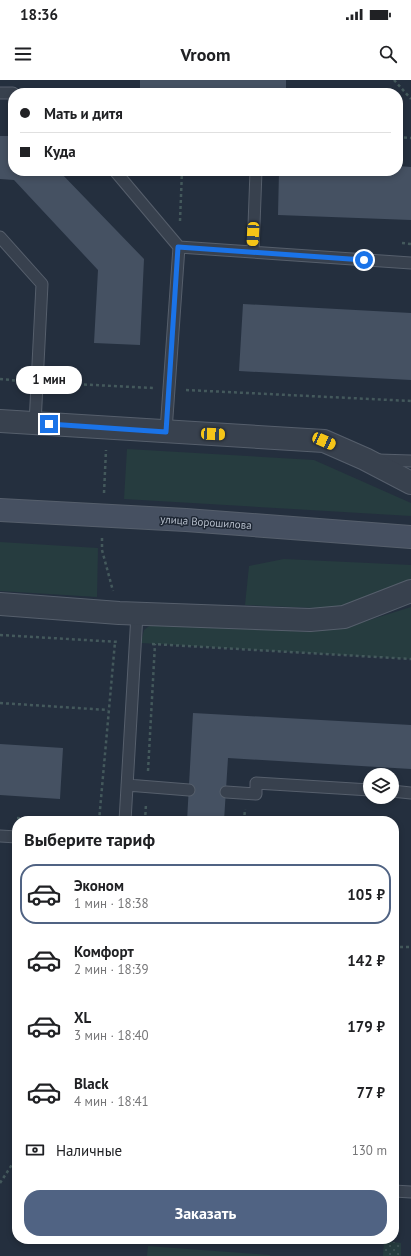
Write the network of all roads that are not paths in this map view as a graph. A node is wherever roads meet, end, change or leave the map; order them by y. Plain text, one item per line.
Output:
1 (119, 176) edge
2 (256, 176) edge
3 (0, 237) edge
4 (178, 247) junction
5 (252, 252) junction
6 (411, 263) edge
7 (0, 422) edge
8 (35, 424) junction
9 (166, 432) junction
10 (365, 460) junction
11 (411, 461) edge
12 (411, 483) edge
13 (0, 510) edge
14 (411, 537) edge
15 (411, 591) edge
16 (0, 604) edge
17 (137, 614) junction
18 (127, 785) junction
19 (189, 790) dead end
20 (363, 790) edge
21 (226, 792) dead end
22 (399, 792) edge
23 (411, 793) edge
24 (125, 816) edge
25 (0, 836) edge
26 (12, 837) edge
27 (399, 1191) edge
28 (411, 1192) edge

1 - 4 lane
2 - 5 lane
3 - 8 lane
4 - 5 lane
4 - 9 lane
5 - 6 lane
7 - 8 street
8 - 9 street
9 - 10 street
10 - 11 lane
10 - 12 street
13 - 14 main road, улица Ворошилова
15 - 17 street
16 - 17 street
17 - 18 lane
18 - 19 lane
18 - 24 lane
20 - 21 lane
22 - 23 lane
25 - 26 lane
27 - 28 lane

